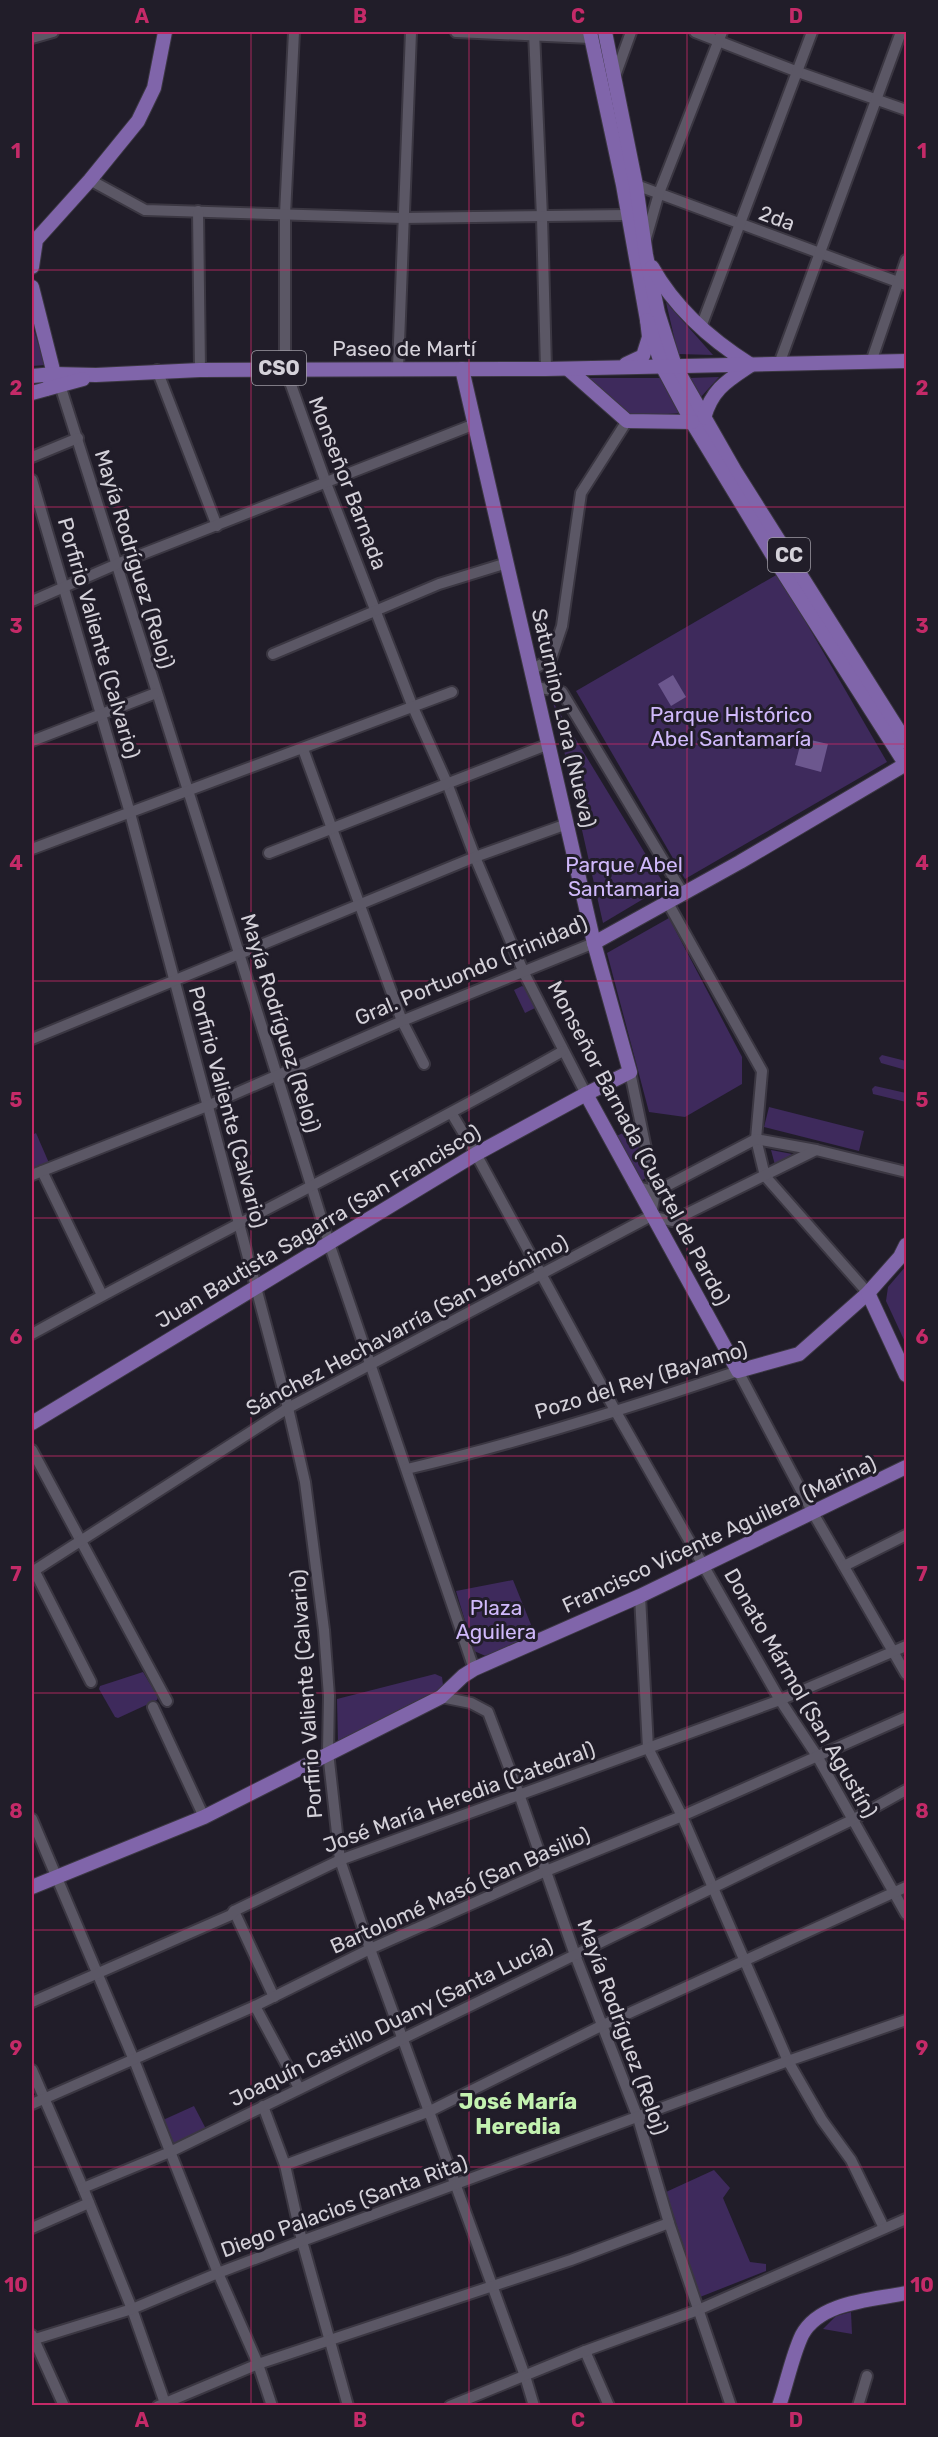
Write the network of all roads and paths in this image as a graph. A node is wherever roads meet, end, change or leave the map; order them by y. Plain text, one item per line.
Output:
1 (53, 32) edge
2 (165, 32) edge
3 (294, 32) edge
4 (411, 32) edge
5 (456, 32) edge
6 (604, 32) edge
7 (631, 32) edge
8 (695, 32) edge
9 (812, 32) edge
10 (901, 32) edge
11 (535, 34) edge
12 (591, 35) edge
13 (720, 36) edge
14 (32, 38) edge
15 (798, 72) junction
16 (614, 79) junction
17 (876, 99) junction
18 (906, 110) edge
19 (90, 180) junction
20 (636, 185) junction
21 (659, 193) junction
22 (198, 211) junction
23 (285, 214) junction
24 (627, 215) junction
25 (542, 217) junction
26 (403, 218) junction
27 (741, 225) junction
28 (645, 250) junction
29 (820, 254) junction
30 (906, 260) edge
31 (32, 267) edge
32 (902, 283) edge
33 (32, 287) edge
34 (647, 320) junction
35 (701, 327) junction
36 (906, 361) edge
37 (871, 362) junction
38 (779, 364) junction
39 (751, 365) junction
40 (668, 366) junction
41 (285, 368) junction
42 (398, 368) junction
43 (615, 368) junction
44 (200, 369) junction
45 (462, 369) junction
46 (546, 369) junction
47 (568, 369) junction
48 (157, 370) junction
49 (32, 376) edge
50 (53, 383) junction
51 (32, 393) edge
52 (698, 420) junction
53 (627, 421) junction
54 (475, 424) junction
55 (78, 438) junction
56 (32, 457) edge
57 (32, 480) edge
58 (326, 483) junction
59 (217, 526) junction
60 (507, 563) junction
61 (117, 564) junction
62 (64, 588) junction
63 (32, 601) edge
64 (376, 611) junction
65 (273, 654) dead end
66 (531, 670) junction
67 (536, 687) junction
68 (452, 692) dead end
69 (156, 693) junction
70 (412, 705) junction
71 (101, 713) junction
72 (32, 741) edge
73 (906, 742) edge
74 (549, 744) junction
75 (303, 748) junction
76 (906, 764) edge
77 (447, 783) junction
78 (188, 792) junction
79 (130, 813) junction
80 (567, 824) junction
81 (333, 828) junction
82 (32, 849) edge
83 (269, 853) dead end
84 (475, 857) junction
85 (684, 895) junction
86 (668, 903) junction
87 (360, 904) junction
88 (594, 943) junction
89 (239, 954) junction
90 (524, 973) junction
91 (174, 981) junction
92 (402, 1021) junction
93 (32, 1039) edge
94 (563, 1051) junction
95 (424, 1064) dead end
96 (630, 1072) junction
97 (277, 1076) junction
98 (586, 1094) junction
99 (207, 1106) junction
100 (452, 1114) junction
101 (756, 1139) junction
102 (816, 1150) junction
103 (476, 1154) junction
104 (906, 1172) edge
105 (37, 1173) edge
106 (765, 1176) junction
107 (310, 1186) junction
108 (635, 1186) junction
109 (655, 1192) junction
110 (651, 1216) junction
111 (238, 1223) junction
112 (329, 1243) junction
113 (904, 1252) edge
114 (543, 1275) junction
115 (256, 1286) junction
116 (868, 1293) junction
117 (102, 1295) junction
118 (32, 1334) edge
119 (371, 1363) junction
120 (738, 1371) junction
121 (906, 1374) edge
122 (288, 1408) junction
123 (616, 1412) junction
124 (32, 1423) edge
125 (32, 1450) edge
126 (906, 1467) edge
127 (407, 1469) junction
128 (813, 1514) junction
129 (906, 1535) edge
130 (80, 1541) junction
131 (704, 1565) junction
132 (844, 1566) junction
133 (33, 1571) edge
134 (640, 1596) junction
135 (906, 1646) edge
136 (894, 1651) junction
137 (474, 1669) junction
138 (906, 1674) edge
139 (91, 1682) dead end
140 (441, 1697) junction
141 (780, 1700) junction
142 (167, 1701) dead end
143 (153, 1707) dead end
144 (906, 1717) edge
145 (648, 1748) junction
146 (328, 1752) junction
147 (816, 1756) junction
148 (906, 1791) edge
149 (519, 1794) junction
150 (682, 1816) junction
151 (204, 1817) junction
152 (32, 1819) edge
153 (852, 1820) junction
154 (340, 1860) junction
155 (546, 1871) junction
156 (57, 1876) junction
157 (32, 1887) edge
158 (713, 1887) junction
159 (906, 1887) edge
160 (895, 1893) junction
161 (234, 1911) junction
162 (906, 1914) edge
163 (370, 1949) junction
164 (575, 1955) junction
165 (746, 1960) junction
166 (98, 1973) junction
167 (274, 1997) junction
168 (32, 2002) edge
169 (255, 2006) junction
170 (906, 2020) edge
171 (603, 2025) junction
172 (403, 2040) junction
173 (134, 2060) junction
174 (788, 2061) junction
175 (32, 2070) edge
176 (299, 2088) junction
177 (44, 2098) junction
178 (32, 2104) edge
179 (263, 2106) junction
180 (429, 2111) junction
181 (638, 2118) junction
182 (170, 2152) junction
183 (285, 2165) junction
184 (456, 2186) junction
185 (83, 2188) junction
186 (89, 2203) junction
187 (906, 2219) edge
188 (669, 2223) junction
189 (32, 2228) edge
190 (884, 2228) junction
191 (302, 2241) junction
192 (218, 2273) junction
193 (492, 2287) junction
194 (906, 2293) edge
195 (132, 2310) junction
196 (698, 2310) junction
197 (32, 2338) edge
198 (331, 2340) junction
199 (585, 2351) junction
200 (258, 2364) junction
201 (525, 2376) junction
202 (867, 2376) dead end
203 (163, 2404) edge
204 (64, 2406) edge
205 (272, 2406) edge
206 (348, 2406) edge
207 (450, 2406) edge
208 (534, 2406) edge
209 (609, 2406) edge
210 (731, 2406) edge
211 (779, 2406) edge
212 (858, 2406) edge

1 - 14 street
2 - 19 main road
3 - 23 street, Monseñor Barnada
4 - 26 street
5 - 11 street
6 - 16 main road, CC
7 - 16 street
8 - 13 street
9 - 15 street
10 - 17 street
11 - 12 street
11 - 25 street
12 - 24 main road, CC
13 - 15 street
13 - 21 street
15 - 17 street
15 - 27 street
16 - 20 main road, CC
17 - 18 street
17 - 29 street
19 - 22 street
19 - 31 main road
20 - 21 street, 2da
20 - 28 main road, CC
21 - 27 street, 2da
21 - 28 street
22 - 23 street
22 - 44 street
23 - 26 street
23 - 41 street, Monseñor Barnada
24 - 25 street
24 - 34 main road, CC
25 - 26 street
25 - 46 street
26 - 42 street
27 - 29 street, 2da
27 - 35 street
28 - 35 main road
28 - 40 main road, CC
29 - 32 street, 2da
29 - 38 street
30 - 32 street
32 - 37 street
33 - 50 main road
34 - 40 main road, CC
34 - 43 main road
35 - 39 main road
36 - 37 main road, Paseo de Martí
37 - 38 main road, Paseo de Martí
38 - 39 main road, Paseo de Martí
39 - 40 main road, Paseo de Martí
39 - 52 main road
40 - 43 main road, Paseo de Martí / CSO
40 - 52 main road, CC
41 - 42 main road, Paseo de Martí / CSO
41 - 44 main road, Paseo de Martí / CSO
41 - 58 street, Monseñor Barnada
42 - 45 main road, Paseo de Martí / CSO
43 - 47 main road, Paseo de Martí / CSO
44 - 48 main road, Paseo de Martí / CSO
45 - 46 main road, Paseo de Martí / CSO
45 - 54 main road, Saturnino Lora (Nueva)
46 - 47 main road, Paseo de Martí / CSO
47 - 53 main road
48 - 50 main road, Paseo de Martí / CSO
48 - 59 street
49 - 50 main road, Paseo de Martí / CSO
50 - 51 main road, Paseo de Martí / CSO
50 - 55 street, Mayía Rodríguez (Reloj)
52 - 53 main road
52 - 73 main road, CC
52 - 76 main road, CC
53 - 66 street
54 - 58 street
54 - 60 main road, Saturnino Lora (Nueva)
55 - 56 street
55 - 61 street, Mayía Rodríguez (Reloj)
57 - 62 street, Porfirio Valiente (Calvario)
58 - 59 street
58 - 64 street, Monseñor Barnada
59 - 61 street
60 - 64 street
60 - 66 main road, Saturnino Lora (Nueva)
61 - 62 street
61 - 69 street, Mayía Rodríguez (Reloj)
62 - 63 street
62 - 71 street, Porfirio Valiente (Calvario)
64 - 65 street
64 - 70 street, Monseñor Barnada (Cuartel de Pardo)
66 - 67 main road, Saturnino Lora (Nueva)
67 - 74 main road, Saturnino Lora (Nueva)
67 - 85 street
68 - 70 street
69 - 71 street
69 - 78 street, Mayía Rodríguez (Reloj)
70 - 75 street
70 - 77 street, Monseñor Barnada (Cuartel de Pardo)
71 - 72 street
71 - 79 street, Porfirio Valiente (Calvario)
74 - 77 street
74 - 80 main road, Saturnino Lora (Nueva)
75 - 78 street
75 - 81 street
76 - 85 main road, Gral. Portuondo (Trinidad)
77 - 81 street
77 - 84 street, Monseñor Barnada (Cuartel de Pardo)
78 - 79 street
78 - 89 street, Mayía Rodríguez (Reloj)
79 - 82 street
79 - 91 street, Porfirio Valiente (Calvario)
80 - 84 street
80 - 88 main road, Saturnino Lora (Nueva)
81 - 83 street
81 - 87 street
84 - 87 street
84 - 90 street, Monseñor Barnada (Cuartel de Pardo)
85 - 86 main road, Gral. Portuondo (Trinidad)
86 - 88 main road, Gral. Portuondo (Trinidad)
86 - 101 street
87 - 89 street
87 - 92 street
88 - 90 street, Gral. Portuondo (Trinidad)
88 - 96 main road, Saturnino Lora (Nueva)
89 - 91 street
89 - 97 street, Mayía Rodríguez (Reloj)
90 - 92 street, Gral. Portuondo (Trinidad)
90 - 94 street, Monseñor Barnada (Cuartel de Pardo)
91 - 93 street
91 - 99 street, Porfirio Valiente (Calvario)
92 - 95 street
92 - 97 street, Gral. Portuondo (Trinidad)
94 - 98 street, Monseñor Barnada (Cuartel de Pardo)
94 - 100 street
96 - 98 main road, Juan Bautista Sagarra (San Francisco)
96 - 109 street, Saturnino Lora (Nueva)
97 - 99 street, Gral. Portuondo (Trinidad)
97 - 107 street, Mayía Rodríguez (Reloj)
98 - 103 main road, Juan Bautista Sagarra (San Francisco)
98 - 108 main road, Monseñor Barnada (Cuartel de Pardo)
99 - 105 street, Gral. Portuondo (Trinidad)
99 - 111 street, Porfirio Valiente (Calvario)
100 - 103 street, Donato Mármol (San Agustín)
100 - 107 street
101 - 102 street
101 - 106 street
101 - 109 street
102 - 104 street
102 - 106 street
103 - 112 main road, Juan Bautista Sagarra (San Francisco)
103 - 114 street, Donato Mármol (San Agustín)
105 - 117 street
106 - 110 street
106 - 116 street
107 - 111 street
107 - 112 street, Mayía Rodríguez (Reloj)
108 - 109 street
108 - 110 main road, Monseñor Barnada (Cuartel de Pardo)
109 - 110 street, Saturnino Lora (Nueva)
110 - 114 street, Sánchez Hechavarría (San Jerónimo)
110 - 120 main road, Monseñor Barnada (Cuartel de Pardo)
111 - 115 street, Porfirio Valiente (Calvario)
111 - 117 street
112 - 115 main road, Juan Bautista Sagarra (San Francisco)
112 - 119 street, Mayía Rodríguez (Reloj)
113 - 116 main road, Pozo del Rey (Bayamo)
114 - 119 street, Sánchez Hechavarría (San Jerónimo)
114 - 123 street, Donato Mármol (San Agustín)
115 - 122 street, Porfirio Valiente (Calvario)
115 - 124 main road, Juan Bautista Sagarra (San Francisco)
116 - 120 main road, Pozo del Rey (Bayamo)
116 - 121 main road
117 - 118 street
119 - 122 street, Sánchez Hechavarría (San Jerónimo)
119 - 127 street, Mayía Rodríguez (Reloj)
120 - 123 street, Pozo del Rey (Bayamo)
120 - 128 street, Monseñor Barnada (Cuartel de Pardo)
122 - 130 street, Sánchez Hechavarría (San Jerónimo)
122 - 146 street, Porfirio Valiente (Calvario)
123 - 127 street, Pozo del Rey (Bayamo)
123 - 131 street, Donato Mármol (San Agustín)
125 - 130 street
126 - 128 main road, Francisco Vicente Aguilera (Marina)
127 - 137 street, Mayía Rodríguez (Reloj)
128 - 131 main road, Francisco Vicente Aguilera (Marina)
128 - 132 street, Monseñor Barnada (Cuartel de Pardo)
129 - 132 street
130 - 133 street, Sánchez Hechavarría (San Jerónimo)
130 - 142 street
131 - 134 main road, Francisco Vicente Aguilera (Marina)
131 - 141 street, Donato Mármol (San Agustín)
132 - 136 street, Monseñor Barnada (Cuartel de Pardo)
133 - 139 street
134 - 137 main road, Francisco Vicente Aguilera (Marina)
134 - 145 street
135 - 136 street, José María Heredia (Catedral)
136 - 138 street, Monseñor Barnada (Cuartel de Pardo)
136 - 141 street, José María Heredia (Catedral)
137 - 140 main road, Francisco Vicente Aguilera (Marina)
140 - 146 main road, Francisco Vicente Aguilera (Marina)
140 - 149 street, Mayía Rodríguez (Reloj)
141 - 145 street, José María Heredia (Catedral)
141 - 147 street, Donato Mármol (San Agustín)
143 - 151 street
144 - 147 street, Bartolomé Masó (San Basilio)
145 - 149 street, José María Heredia (Catedral)
145 - 150 street
146 - 151 main road, Francisco Vicente Aguilera (Marina)
146 - 154 street, Porfirio Valiente (Calvario)
147 - 150 street, Bartolomé Masó (San Basilio)
147 - 153 street, Donato Mármol (San Agustín)
148 - 153 street, Joaquín Castillo Duany (Santa Lucía)
149 - 154 street, José María Heredia (Catedral)
149 - 155 street, Mayía Rodríguez (Reloj)
150 - 155 street, Bartolomé Masó (San Basilio)
150 - 158 street
151 - 156 main road, Francisco Vicente Aguilera (Marina)
152 - 156 street
153 - 158 street, Joaquín Castillo Duany (Santa Lucía)
153 - 160 street, Donato Mármol (San Agustín)
154 - 161 street, José María Heredia (Catedral)
154 - 163 street, Porfirio Valiente (Calvario)
155 - 163 street, Bartolomé Masó (San Basilio)
155 - 164 street, Mayía Rodríguez (Reloj)
156 - 157 main road, Francisco Vicente Aguilera (Marina)
156 - 166 street
158 - 164 street, Joaquín Castillo Duany (Santa Lucía)
158 - 165 street
159 - 160 street
160 - 162 street, Donato Mármol (San Agustín)
160 - 165 street
161 - 166 street, José María Heredia (Catedral)
161 - 167 street
163 - 167 street, Bartolomé Masó (San Basilio)
163 - 172 street, Porfirio Valiente (Calvario)
164 - 171 street, Mayía Rodríguez (Reloj)
164 - 172 street, Joaquín Castillo Duany (Santa Lucía)
165 - 171 street
165 - 174 street
166 - 168 street, José María Heredia (Catedral)
166 - 173 street
167 - 169 street, Bartolomé Masó (San Basilio)
169 - 173 street, Bartolomé Masó (San Basilio)
169 - 176 street
170 - 174 street, Diego Palacios (Santa Rita)
171 - 180 street
171 - 181 street, Mayía Rodríguez (Reloj)
172 - 176 street, Joaquín Castillo Duany (Santa Lucía)
172 - 180 street, Porfirio Valiente (Calvario)
173 - 177 street, Bartolomé Masó (San Basilio)
173 - 182 street
174 - 181 street, Diego Palacios (Santa Rita)
174 - 190 street
175 - 177 street
176 - 179 street, Joaquín Castillo Duany (Santa Lucía)
177 - 178 street, Bartolomé Masó (San Basilio)
177 - 185 street
179 - 182 street, Joaquín Castillo Duany (Santa Lucía)
179 - 183 street
180 - 183 street
180 - 184 street, Porfirio Valiente (Calvario)
181 - 184 street, Diego Palacios (Santa Rita)
181 - 188 street, Mayía Rodríguez (Reloj)
182 - 185 street, Joaquín Castillo Duany (Santa Lucía)
182 - 192 street
183 - 191 street
184 - 191 street, Diego Palacios (Santa Rita)
184 - 193 street, Porfirio Valiente (Calvario)
185 - 186 street
186 - 189 street
186 - 195 street
187 - 190 street
188 - 193 street
188 - 196 street, Mayía Rodríguez (Reloj)
190 - 196 street
191 - 192 street, Diego Palacios (Santa Rita)
191 - 198 street
192 - 195 street, Diego Palacios (Santa Rita)
192 - 200 street
193 - 198 street
193 - 201 street, Porfirio Valiente (Calvario)
194 - 211 main road
195 - 197 street, Diego Palacios (Santa Rita)
195 - 203 street
196 - 199 street
196 - 210 street, Mayía Rodríguez (Reloj)
197 - 204 street
198 - 200 street
198 - 206 street
199 - 201 street
199 - 209 street
200 - 203 street
200 - 205 street
201 - 207 street
201 - 208 street, Porfirio Valiente (Calvario)
202 - 212 street

